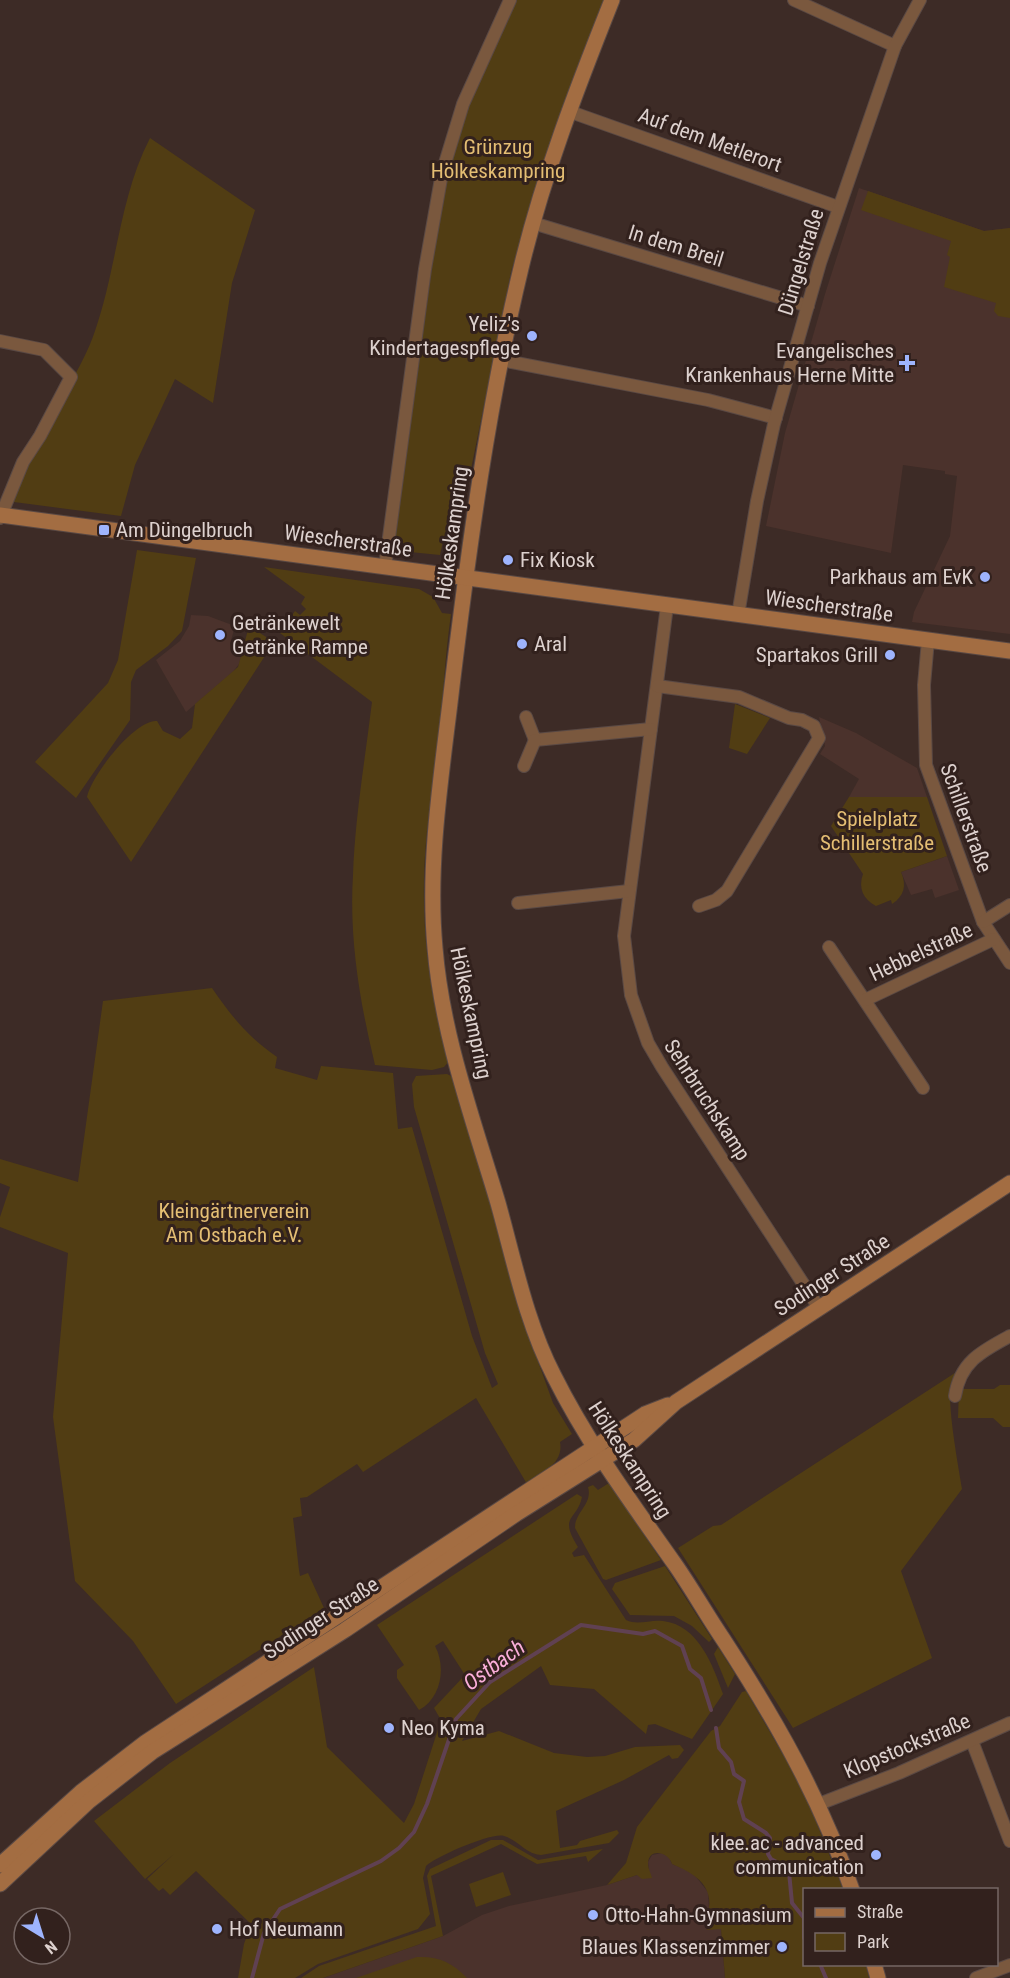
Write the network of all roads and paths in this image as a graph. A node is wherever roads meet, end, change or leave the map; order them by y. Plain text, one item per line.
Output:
1 (510, 0) edge
2 (612, 0) edge
3 (794, 0) edge
4 (920, 0) edge
5 (895, 46) junction
6 (568, 111) junction
7 (838, 207) junction
8 (533, 223) junction
9 (808, 306) junction
10 (0, 341) edge
11 (501, 360) junction
12 (776, 418) junction
13 (0, 516) edge
14 (385, 567) junction
15 (466, 578) junction
16 (668, 606) junction
17 (738, 615) junction
18 (928, 640) junction
19 (1010, 651) edge
20 (657, 686) junction
21 (526, 717) dead end
22 (651, 729) junction
23 (535, 740) junction
24 (524, 766) dead end
25 (629, 891) junction
26 (518, 903) dead end
27 (1010, 905) edge
28 (699, 906) dead end
29 (983, 922) junction
30 (994, 939) junction
31 (829, 947) dead end
32 (1010, 963) edge
33 (865, 1000) junction
34 (923, 1088) dead end
35 (1010, 1183) edge
36 (819, 1308) junction
37 (1010, 1336) edge
38 (955, 1396) dead end
39 (599, 1454) junction
40 (1010, 1723) edge
41 (972, 1741) junction
42 (819, 1804) junction
43 (1010, 1841) edge
44 (0, 1865) edge
45 (0, 1884) edge
46 (851, 1888) edge
47 (1010, 1965) edge
48 (976, 1978) edge

1 - 14 street
2 - 6 main road, Hölkeskampring
3 - 5 street
4 - 5 street, Düngelstraße
5 - 7 street, Düngelstraße
6 - 7 street, Auf dem Metlerort
6 - 8 main road, Hölkeskampring
7 - 9 street, Düngelstraße
8 - 9 street, In dem Breil
8 - 11 main road, Hölkeskampring
9 - 12 street, Düngelstraße
10 - 13 street, Wiescherstraße
11 - 12 street
11 - 15 main road, Hölkeskampring
12 - 17 street, Düngelstraße
13 - 14 main road, Wiescherstraße
14 - 15 main road, Wiescherstraße
15 - 16 main road, Wiescherstraße
15 - 39 main road, Hölkeskampring
16 - 17 main road, Wiescherstraße
16 - 20 street, Sehrbruchskamp
17 - 18 main road, Wiescherstraße
18 - 19 main road, Wiescherstraße
18 - 29 street, Schillerstraße
20 - 22 street, Sehrbruchskamp
20 - 28 street
21 - 23 street
22 - 23 street
22 - 25 street, Sehrbruchskamp
23 - 24 street
25 - 26 street
25 - 36 street, Sehrbruchskamp
27 - 29 street
29 - 30 street, Schillerstraße
30 - 32 street, Schillerstraße
30 - 33 street, Hebbelstraße
31 - 33 street, Hebbelstraße
33 - 34 street, Hebbelstraße
35 - 36 main road, Sodinger Straße
36 - 39 main road, Sodinger Straße
37 - 38 street
39 - 42 main road, Hölkeskampring
39 - 44 main road, Sodinger Straße
39 - 45 main road, Sodinger Straße
40 - 41 street, Klopstockstraße
41 - 42 street, Klopstockstraße
41 - 43 street
42 - 46 main road, Hölkeskampring
47 - 48 street

